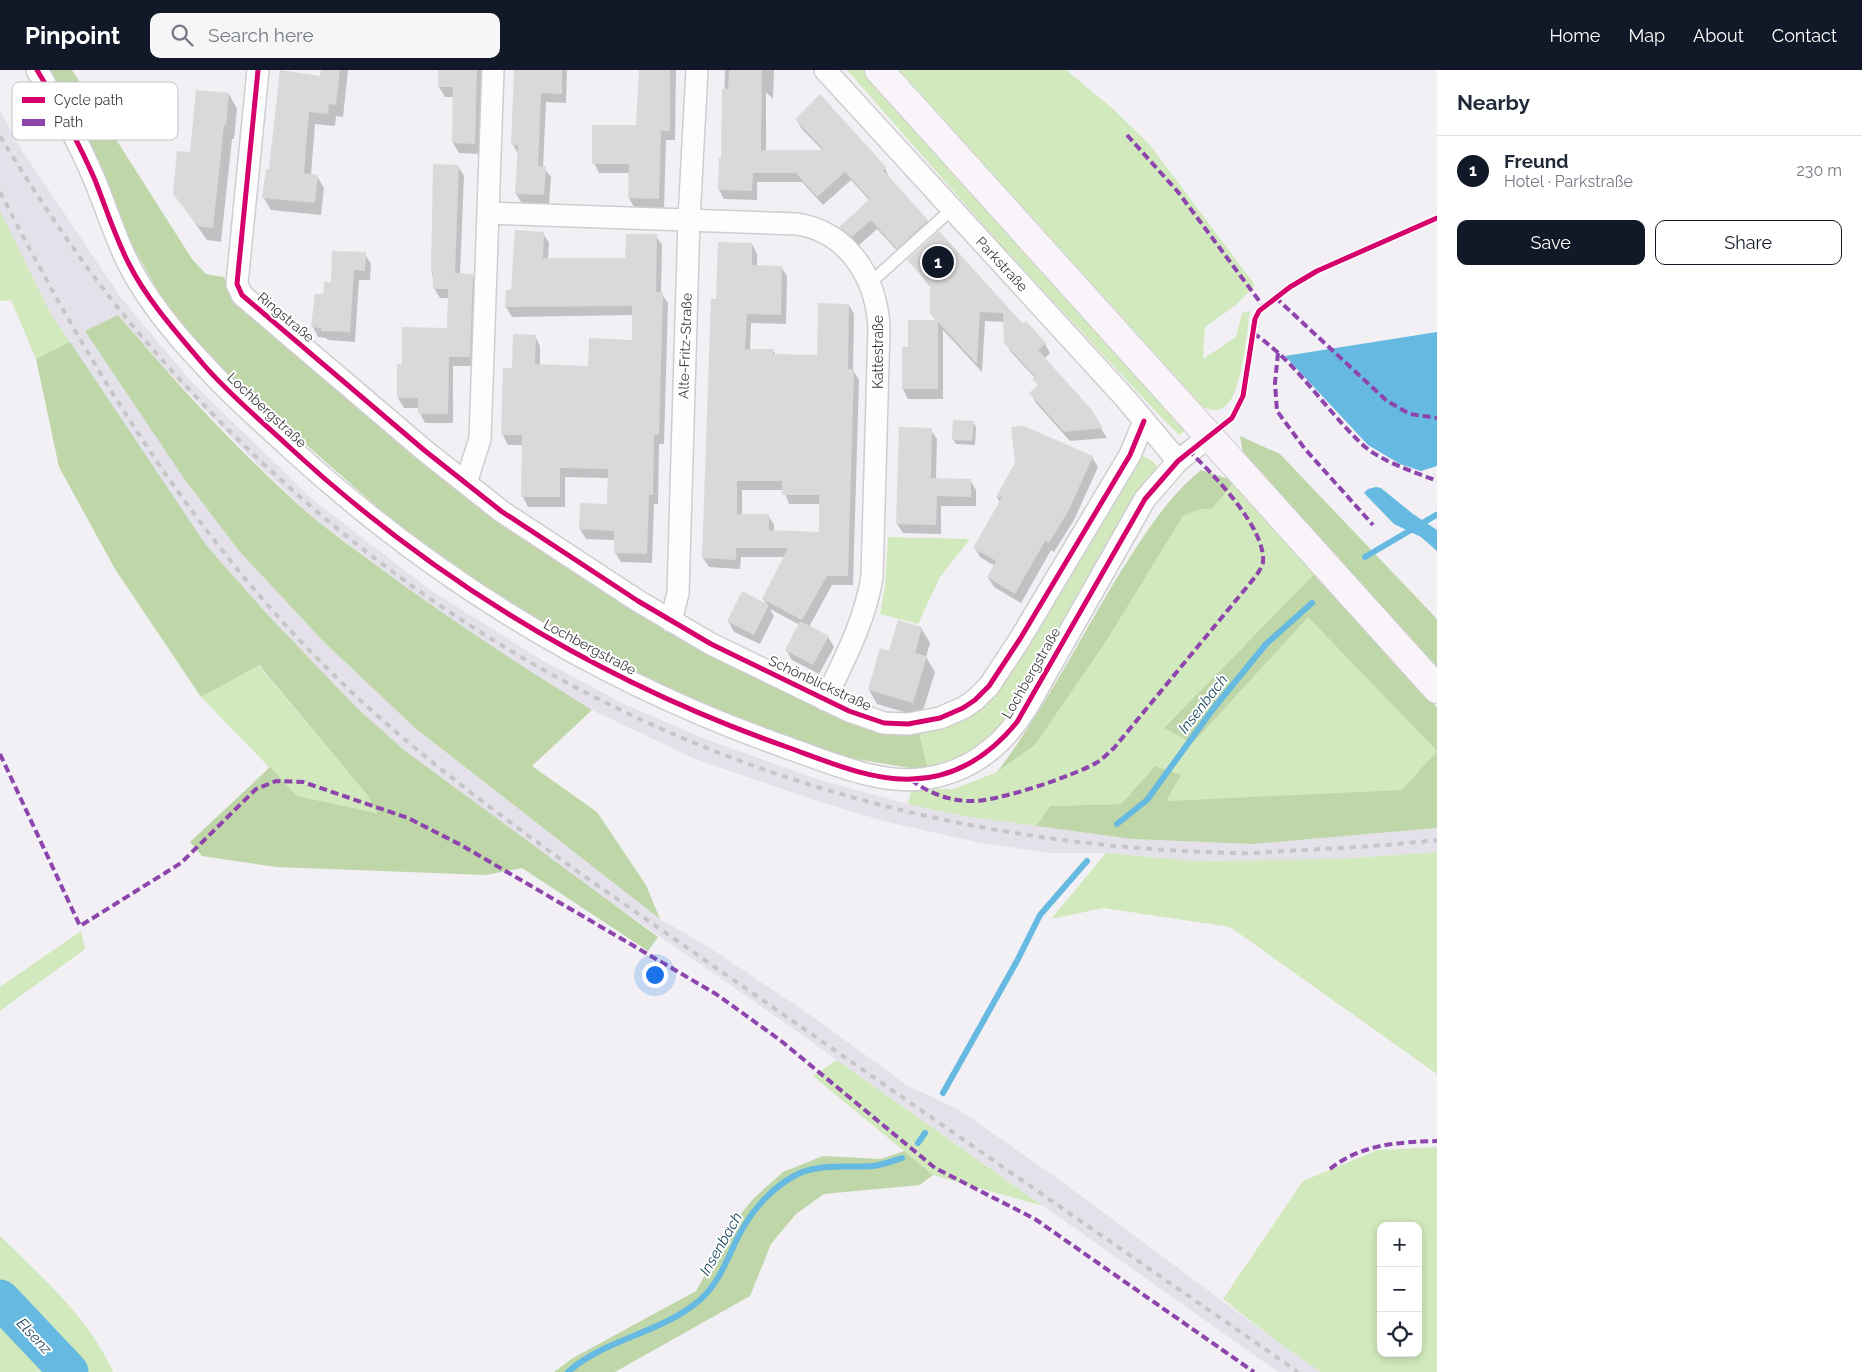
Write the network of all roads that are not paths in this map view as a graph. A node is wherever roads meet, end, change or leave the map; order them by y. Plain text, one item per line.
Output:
1 (37, 70) edge
2 (258, 70) edge
3 (493, 70) edge
4 (697, 70) edge
5 (824, 70) edge
6 (879, 70) edge
7 (44, 82) edge
8 (76, 140) edge
9 (952, 209) junction
10 (488, 213) junction
11 (689, 219) junction
12 (870, 283) junction
13 (1144, 421) junction
14 (1210, 436) junction
15 (1178, 461) junction
16 (466, 483) junction
17 (672, 621) junction
18 (1437, 689) edge
19 (825, 700) junction

1 - 7 street, Lochbergstraße
2 - 16 street, Ringstraße
3 - 10 street
4 - 11 street, Alte-Fritz-Straße
5 - 9 street, Parkstraße
6 - 14 main road
8 - 15 street, Lochbergstraße
9 - 12 lane
9 - 13 street, Parkstraße
10 - 11 street, Kattestraße
10 - 16 street
11 - 12 street, Kattestraße
11 - 17 street, Alte-Fritz-Straße
12 - 19 street, Kattestraße
13 - 15 street, Parkstraße
13 - 19 street, Schönblickstraße
14 - 15 street, Lochbergstraße
14 - 18 main road
16 - 17 street, Schönblickstraße
17 - 19 street, Schönblickstraße

